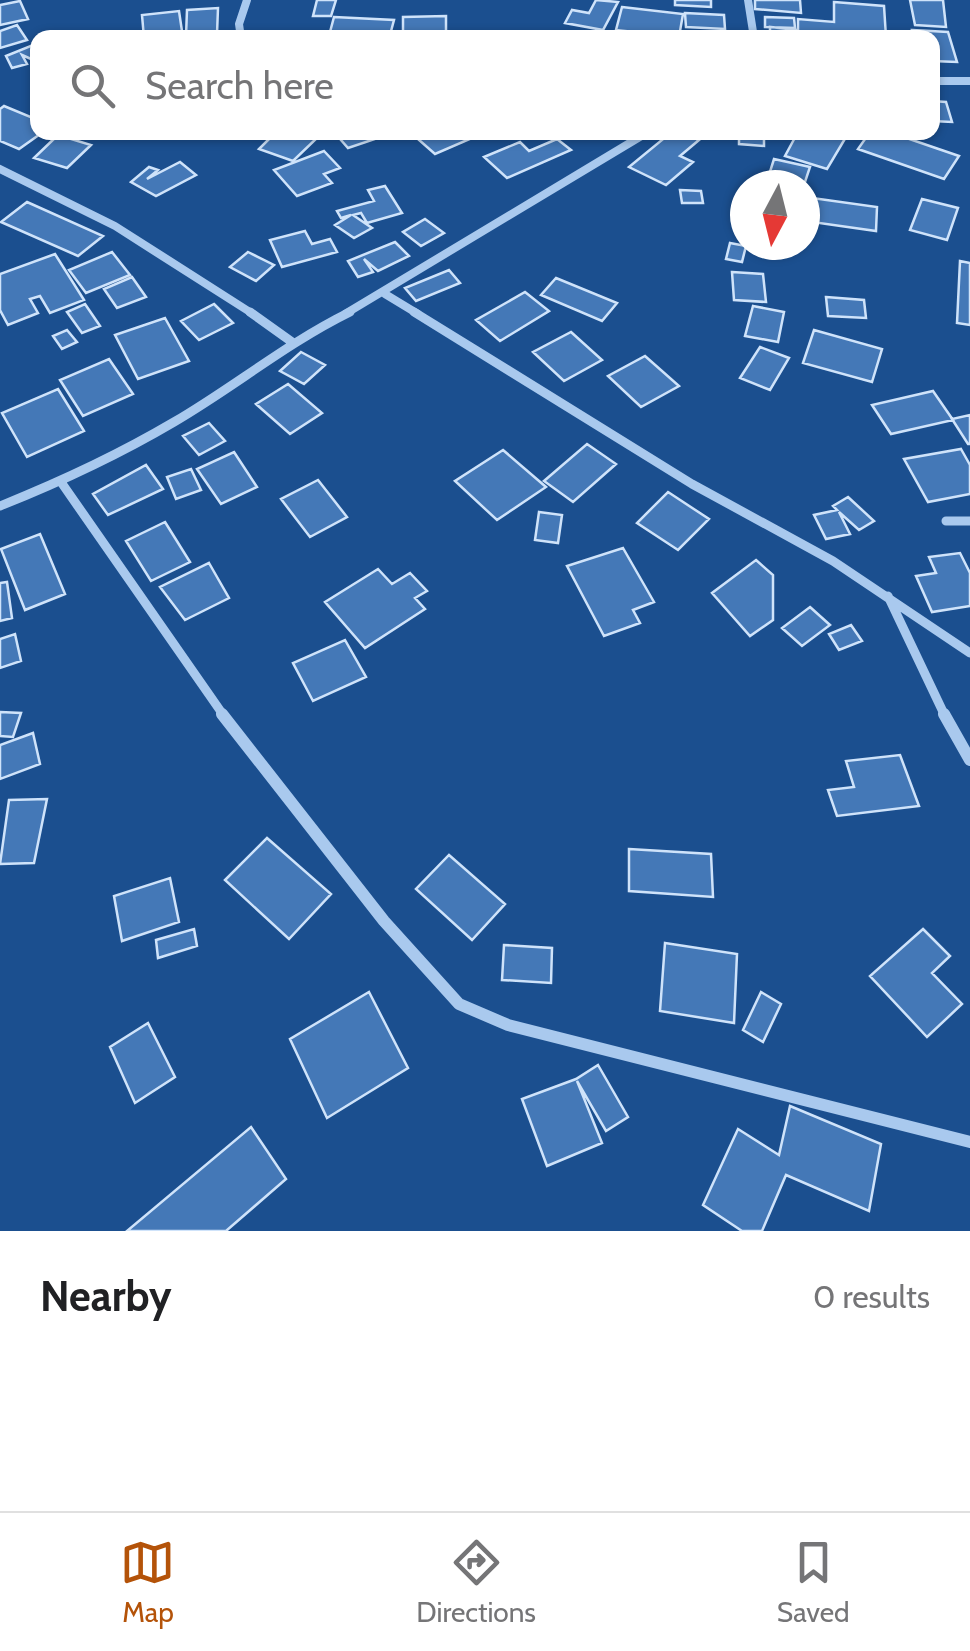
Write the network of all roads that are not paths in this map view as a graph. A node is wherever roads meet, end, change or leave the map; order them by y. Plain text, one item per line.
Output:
1 (247, 0) edge
2 (748, 0) edge
3 (239, 30) edge
4 (753, 30) edge
5 (940, 81) edge
6 (970, 81) edge
7 (635, 140) edge
8 (0, 168) edge
9 (384, 294) junction
10 (292, 342) junction
11 (61, 482) junction
12 (0, 506) edge
13 (946, 520) dead end
14 (970, 521) edge
15 (887, 595) junction
16 (970, 653) edge
17 (970, 760) edge
18 (970, 1142) edge

1 - 3 street
2 - 4 street
5 - 6 street
7 - 9 street
8 - 10 street
9 - 10 street
9 - 15 street
10 - 11 street
11 - 12 street
11 - 18 street
13 - 14 street
15 - 16 street
15 - 17 street

